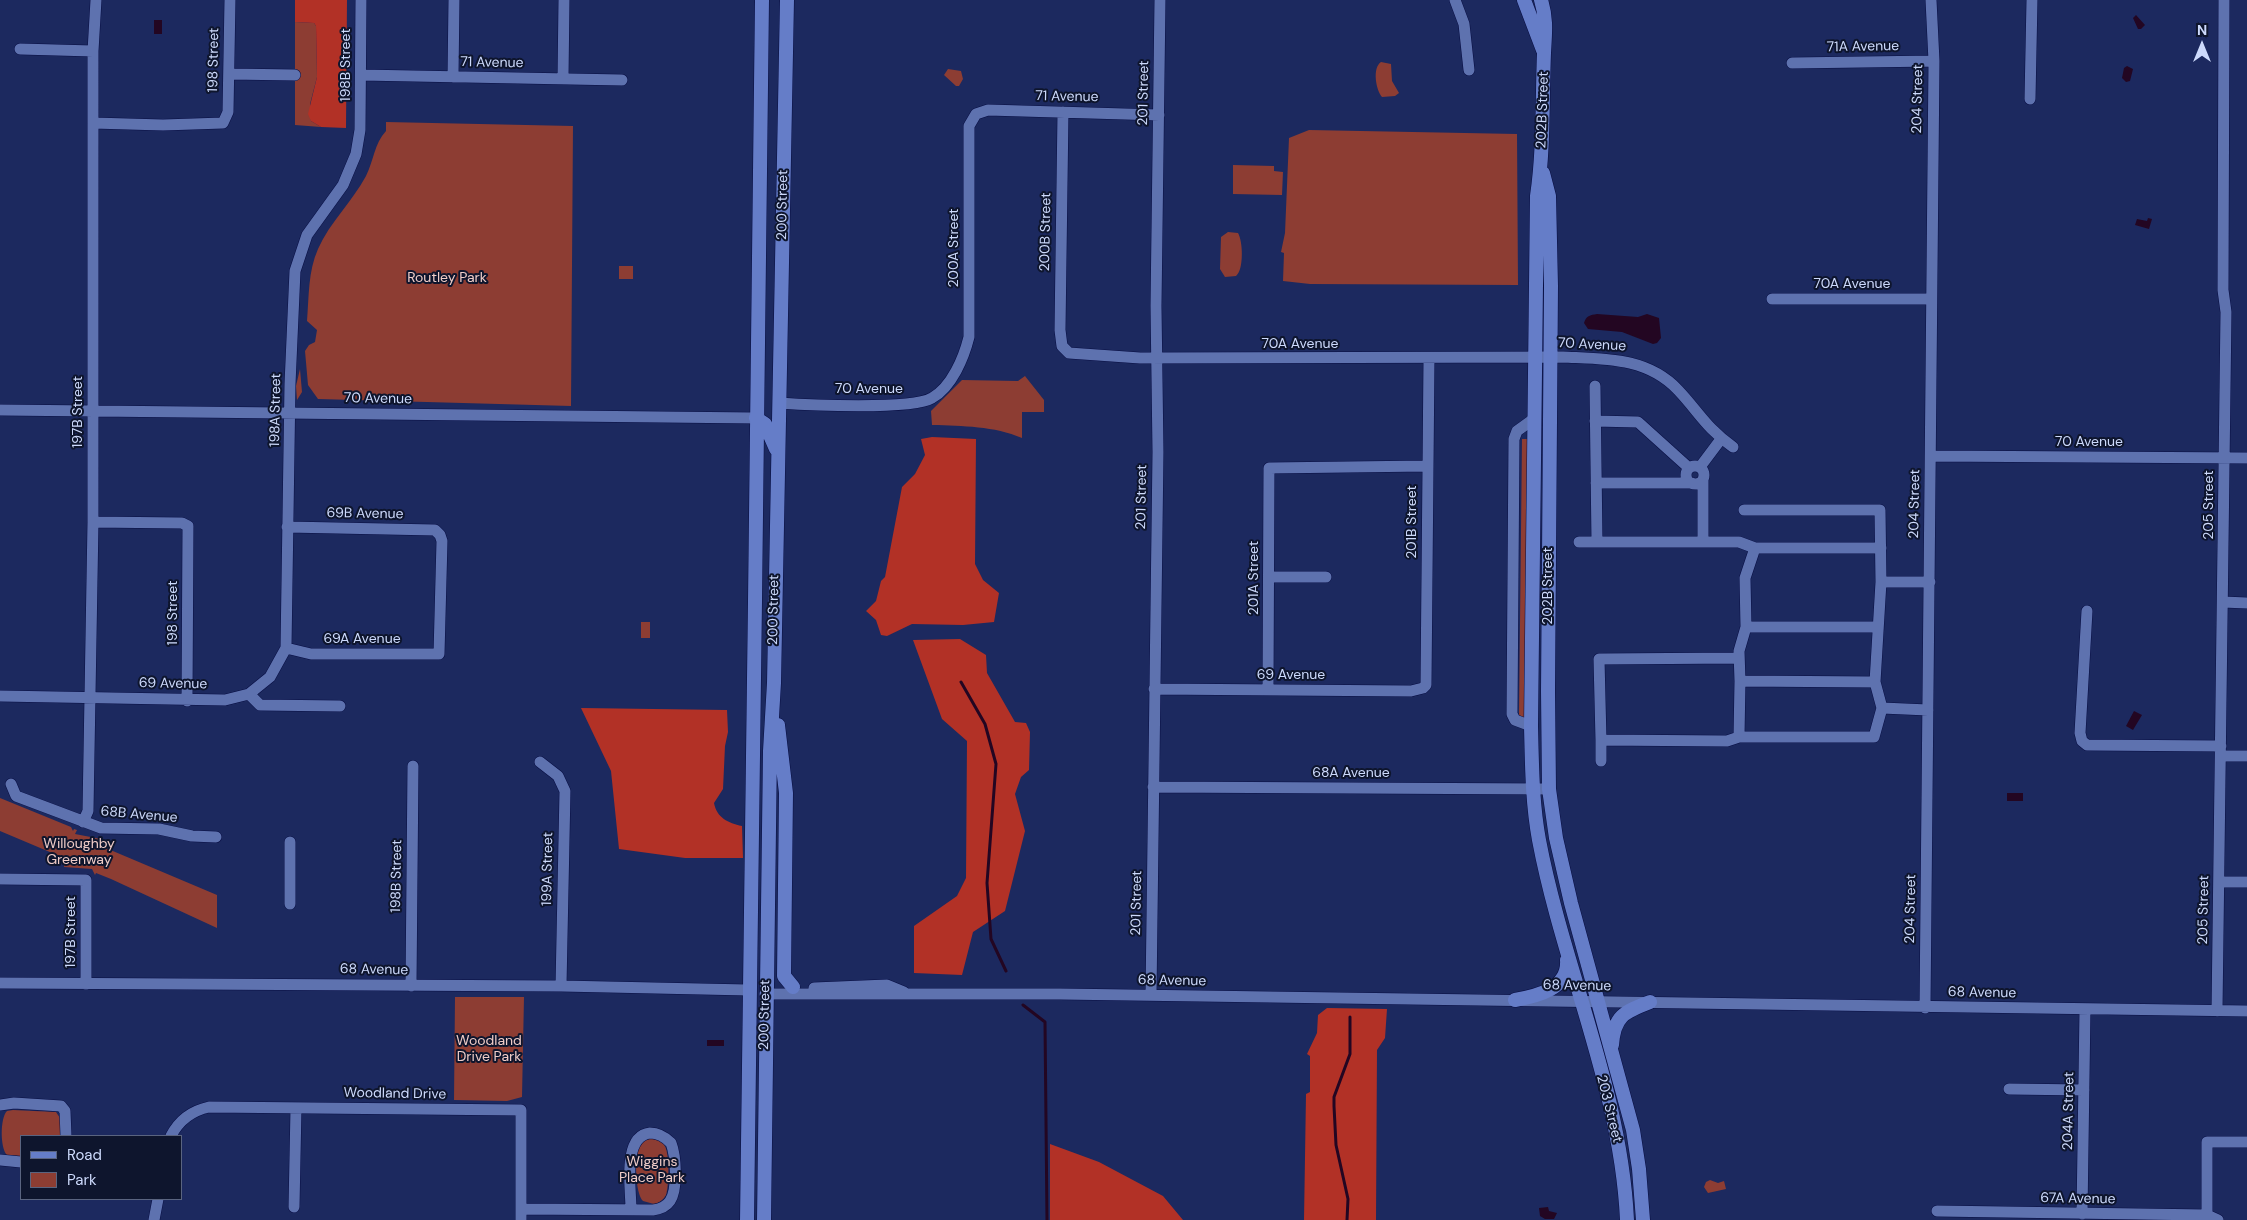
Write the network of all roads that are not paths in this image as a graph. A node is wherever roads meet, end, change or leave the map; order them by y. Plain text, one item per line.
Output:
1 (96, 0) edge
2 (230, 0) edge
3 (361, 0) edge
4 (454, 0) edge
5 (564, 0) edge
6 (762, 0) edge
7 (788, 0) edge
8 (1160, 0) edge
9 (1455, 0) edge
10 (1524, 0) edge
11 (1541, 0) edge
12 (1931, 0) edge
13 (2032, 0) edge
14 (2224, 0) edge
15 (20, 49) dead end
16 (93, 51) junction
17 (1544, 53) junction
18 (1934, 61) junction
19 (1792, 63) dead end
20 (1469, 70) dead end
21 (230, 74) junction
22 (295, 75) dead end
23 (361, 75) junction
24 (453, 77) junction
25 (563, 79) junction
26 (622, 80) dead end
27 (2030, 99) dead end
28 (1063, 112) junction
29 (976, 114) joint
30 (1159, 115) junction
31 (93, 123) junction
32 (360, 130) joint
33 (1541, 167) junction
34 (1772, 299) dead end
35 (1931, 299) junction
36 (1065, 350) joint
37 (1157, 358) junction
38 (1536, 358) junction
39 (1551, 358) junction
40 (1429, 359) junction
41 (950, 379) joint
42 (1595, 386) dead end
43 (779, 403) junction
44 (0, 410) edge
45 (94, 410) junction
46 (290, 412) junction
47 (756, 418) junction
48 (1535, 418) junction
49 (1595, 422) junction
50 (1721, 439) junction
51 (1733, 447) dead end
52 (1931, 456) junction
53 (778, 457) junction
54 (2224, 458) junction
55 (2247, 458) edge
56 (1427, 466) junction
57 (1694, 468) junction
58 (1697, 482) junction
59 (1596, 483) junction
60 (1744, 510) dead end
61 (93, 522) junction
62 (287, 527) junction
63 (1579, 542) dead end
64 (1596, 542) junction
65 (1703, 542) junction
66 (1754, 548) junction
67 (1881, 548) junction
68 (1269, 577) junction
69 (1326, 577) dead end
70 (1881, 582) junction
71 (1930, 582) junction
72 (2223, 602) junction
73 (2247, 603) edge
74 (2087, 611) dead end
75 (1746, 627) junction
76 (1878, 627) junction
77 (286, 648) junction
78 (439, 654) joint
79 (1739, 658) junction
80 (1740, 681) junction
81 (1875, 682) junction
82 (774, 683) junction
83 (1426, 685) joint
84 (1154, 689) junction
85 (1268, 690) junction
86 (249, 694) junction
87 (0, 696) edge
88 (89, 697) junction
89 (187, 701) junction
90 (340, 706) dead end
91 (1882, 708) junction
92 (1928, 710) junction
93 (1531, 726) junction
94 (1740, 737) junction
95 (1601, 740) junction
96 (2221, 751) junction
97 (2247, 756) edge
98 (1601, 761) dead end
99 (540, 762) dead end
100 (413, 766) dead end
101 (11, 784) dead end
102 (1153, 787) junction
103 (1533, 789) junction
104 (1550, 789) junction
105 (83, 822) junction
106 (216, 838) dead end
107 (290, 842) dead end
108 (0, 879) edge
109 (2219, 882) junction
110 (2247, 882) edge
111 (290, 904) dead end
112 (1566, 945) junction
113 (0, 983) edge
114 (86, 984) junction
115 (410, 986) junction
116 (561, 986) junction
117 (793, 987) joint
118 (748, 990) junction
119 (906, 993) junction
120 (765, 994) junction
121 (1151, 996) junction
122 (1515, 1000) junction
123 (1581, 1001) junction
124 (1598, 1001) junction
125 (1650, 1002) junction
126 (1926, 1008) junction
127 (2085, 1009) junction
128 (2217, 1011) junction
129 (2247, 1011) edge
130 (1612, 1048) junction
131 (2009, 1089) dead end
132 (2084, 1090) junction
133 (0, 1105) edge
134 (296, 1108) junction
135 (66, 1135) edge
136 (172, 1135) edge
137 (2247, 1142) edge
138 (0, 1160) edge
139 (20, 1162) edge
140 (158, 1200) edge
141 (294, 1207) dead end
142 (631, 1209) junction
143 (1937, 1211) dead end
144 (521, 1214) edge
145 (2082, 1214) junction
146 (2207, 1215) junction
147 (154, 1220) edge
148 (747, 1220) edge
149 (764, 1220) edge
150 (1627, 1220) edge
151 (1643, 1220) edge
152 (2218, 1220) edge

1 - 16 street, 197B Street
2 - 21 street, 198 Street
3 - 23 street, 198B Street
4 - 24 street
5 - 25 street
6 - 47 main road, 200 Street
7 - 43 main road, 200 Street
8 - 30 street, 201 Street
9 - 20 street
10 - 17 main road, 202B Street
11 - 17 main road, 202B Street
12 - 18 street, 204 Street
13 - 27 street
14 - 54 street, 205 Street
15 - 16 street
16 - 31 street, 197B Street
17 - 33 main road, 202B Street
18 - 19 street, 71A Avenue
18 - 35 street, 204 Street
21 - 22 street
21 - 31 street, 198 Street
23 - 24 street, 71 Avenue
23 - 32 street, 198B Street
24 - 25 street, 71 Avenue
25 - 26 street, 71 Avenue
28 - 29 street, 71 Avenue
28 - 30 street, 71 Avenue
28 - 36 street, 200B Street
29 - 41 street, 200A Street
30 - 37 street, 201 Street
31 - 45 street, 197B Street
32 - 46 street, 198A Street
33 - 38 main road, 202B Street
33 - 39 main road, 202B Street
34 - 35 street, 70A Avenue
35 - 52 street, 204 Street
36 - 37 street, 70A Avenue
37 - 40 street, 70A Avenue
37 - 84 street, 201 Street
38 - 39 street, 70 Avenue
38 - 40 street, 70A Avenue
38 - 48 main road, 202B Street
39 - 50 street, 70 Avenue
39 - 104 main road, 202B Street
40 - 56 street, 201B Street
41 - 43 street, 70 Avenue
42 - 49 street
43 - 53 main road, 200 Street
44 - 45 street, 70 Avenue
45 - 46 street, 70 Avenue
45 - 61 street, 197B Street
46 - 47 street, 70 Avenue
46 - 62 street, 198A Street
47 - 53 main road
47 - 118 main road, 200 Street
48 - 93 main road, 202B Street
48 - 93 street
49 - 57 street
49 - 59 street
50 - 51 street, 70 Avenue
50 - 57 street
52 - 54 street, 70 Avenue
52 - 71 street, 204 Street
53 - 82 main road, 200 Street
54 - 55 street, 70 Avenue
54 - 72 street, 205 Street
56 - 68 street, 201A Street
56 - 83 street, 201B Street
57 - 58 street
57 - 58 street
58 - 59 street
58 - 65 street
59 - 64 street
60 - 67 street
61 - 88 street, 197B Street
61 - 89 street, 198 Street
62 - 77 street, 198A Street
62 - 78 street, 69B Avenue
63 - 64 street
64 - 65 street
65 - 66 street
66 - 67 street
66 - 75 street
67 - 70 street
68 - 69 street
68 - 85 street, 201A Street
70 - 71 street
70 - 76 street
71 - 92 street, 204 Street
72 - 73 street
72 - 96 street, 205 Street
74 - 96 street
75 - 76 street
75 - 79 street
76 - 81 street
77 - 78 street, 69A Avenue
77 - 86 street, 198A Street
79 - 80 street
79 - 95 street
80 - 81 street
80 - 94 street
81 - 91 street
82 - 117 main road
82 - 120 main road, 200 Street
83 - 85 street, 69 Avenue
84 - 85 street, 69 Avenue
84 - 102 street, 201 Street
86 - 89 street, 69 Avenue
86 - 90 street
87 - 88 street, 69 Avenue
88 - 89 street, 69 Avenue
88 - 105 street, 197B Street
91 - 92 street
91 - 94 street
92 - 126 street, 204 Street
93 - 103 main road, 202B Street
94 - 95 street
95 - 98 street
96 - 97 street
96 - 109 street, 205 Street
99 - 116 street, 199A Street
100 - 115 street, 198B Street
101 - 105 street, 68B Avenue
102 - 103 street, 68A Avenue
102 - 121 street, 201 Street
103 - 104 street, 68A Avenue
103 - 112 main road, 202B Street
104 - 124 main road, 202B Street
105 - 106 street, 68B Avenue
107 - 111 street
108 - 114 street, 197B Street
109 - 110 street
109 - 128 street, 205 Street
112 - 122 main road
112 - 123 main road, 202B Street
113 - 114 street, 68 Avenue
114 - 115 street, 68 Avenue
115 - 116 street, 68 Avenue
116 - 118 street, 68 Avenue
117 - 119 street, 68 Avenue
118 - 148 main road, 200 Street
119 - 120 street, 68 Avenue
119 - 121 street, 68 Avenue
120 - 149 main road, 200 Street
121 - 122 street, 68 Avenue
122 - 123 street, 68 Avenue
123 - 124 street, 68 Avenue
123 - 150 main road, 203 Street
124 - 125 street, 68 Avenue
124 - 130 main road, 203 Street
125 - 126 street, 68 Avenue
125 - 130 main road
126 - 127 street, 68 Avenue
127 - 128 street, 68 Avenue
127 - 132 street, 204A Street
128 - 129 street, 68 Avenue
130 - 151 main road, 203 Street
131 - 132 street
132 - 145 street, 204A Street
133 - 135 street
134 - 136 street, Woodland Drive
134 - 141 street
134 - 144 street, Woodland Drive
137 - 146 street
138 - 139 street
140 - 147 street
142 - 142 street
142 - 144 street
143 - 145 street, 67A Avenue
145 - 146 street, 67A Avenue
146 - 152 street, 67A Avenue

